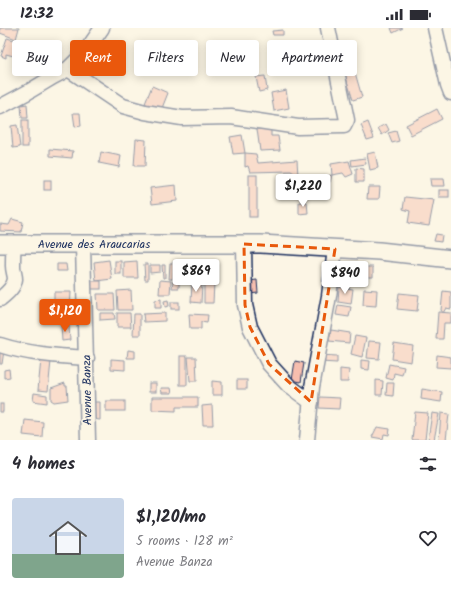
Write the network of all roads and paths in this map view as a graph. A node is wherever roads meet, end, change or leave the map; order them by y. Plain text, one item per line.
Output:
1 (102, 28) edge
2 (328, 28) edge
3 (436, 28) edge
4 (447, 59) edge
5 (68, 69) junction
6 (451, 93) edge
7 (0, 107) edge
8 (7, 244) edge
9 (83, 244) junction
10 (244, 244) junction
11 (335, 249) junction
12 (451, 259) edge
13 (0, 299) edge
14 (0, 345) edge
15 (87, 358) junction
16 (311, 402) junction
17 (88, 440) edge
18 (307, 440) edge

1 - 5 street
2 - 5 street
3 - 4 street
4 - 6 street
5 - 7 street
8 - 9 street, Avenue des Araucarias
8 - 13 street
9 - 10 street, Avenue des Araucarias
9 - 15 street, Avenue Banza
10 - 11 street, Avenue des Araucarias
10 - 16 street
11 - 12 street, Avenue des Araucarias
11 - 16 street
14 - 15 street
15 - 17 street, Avenue Banza
16 - 18 street

